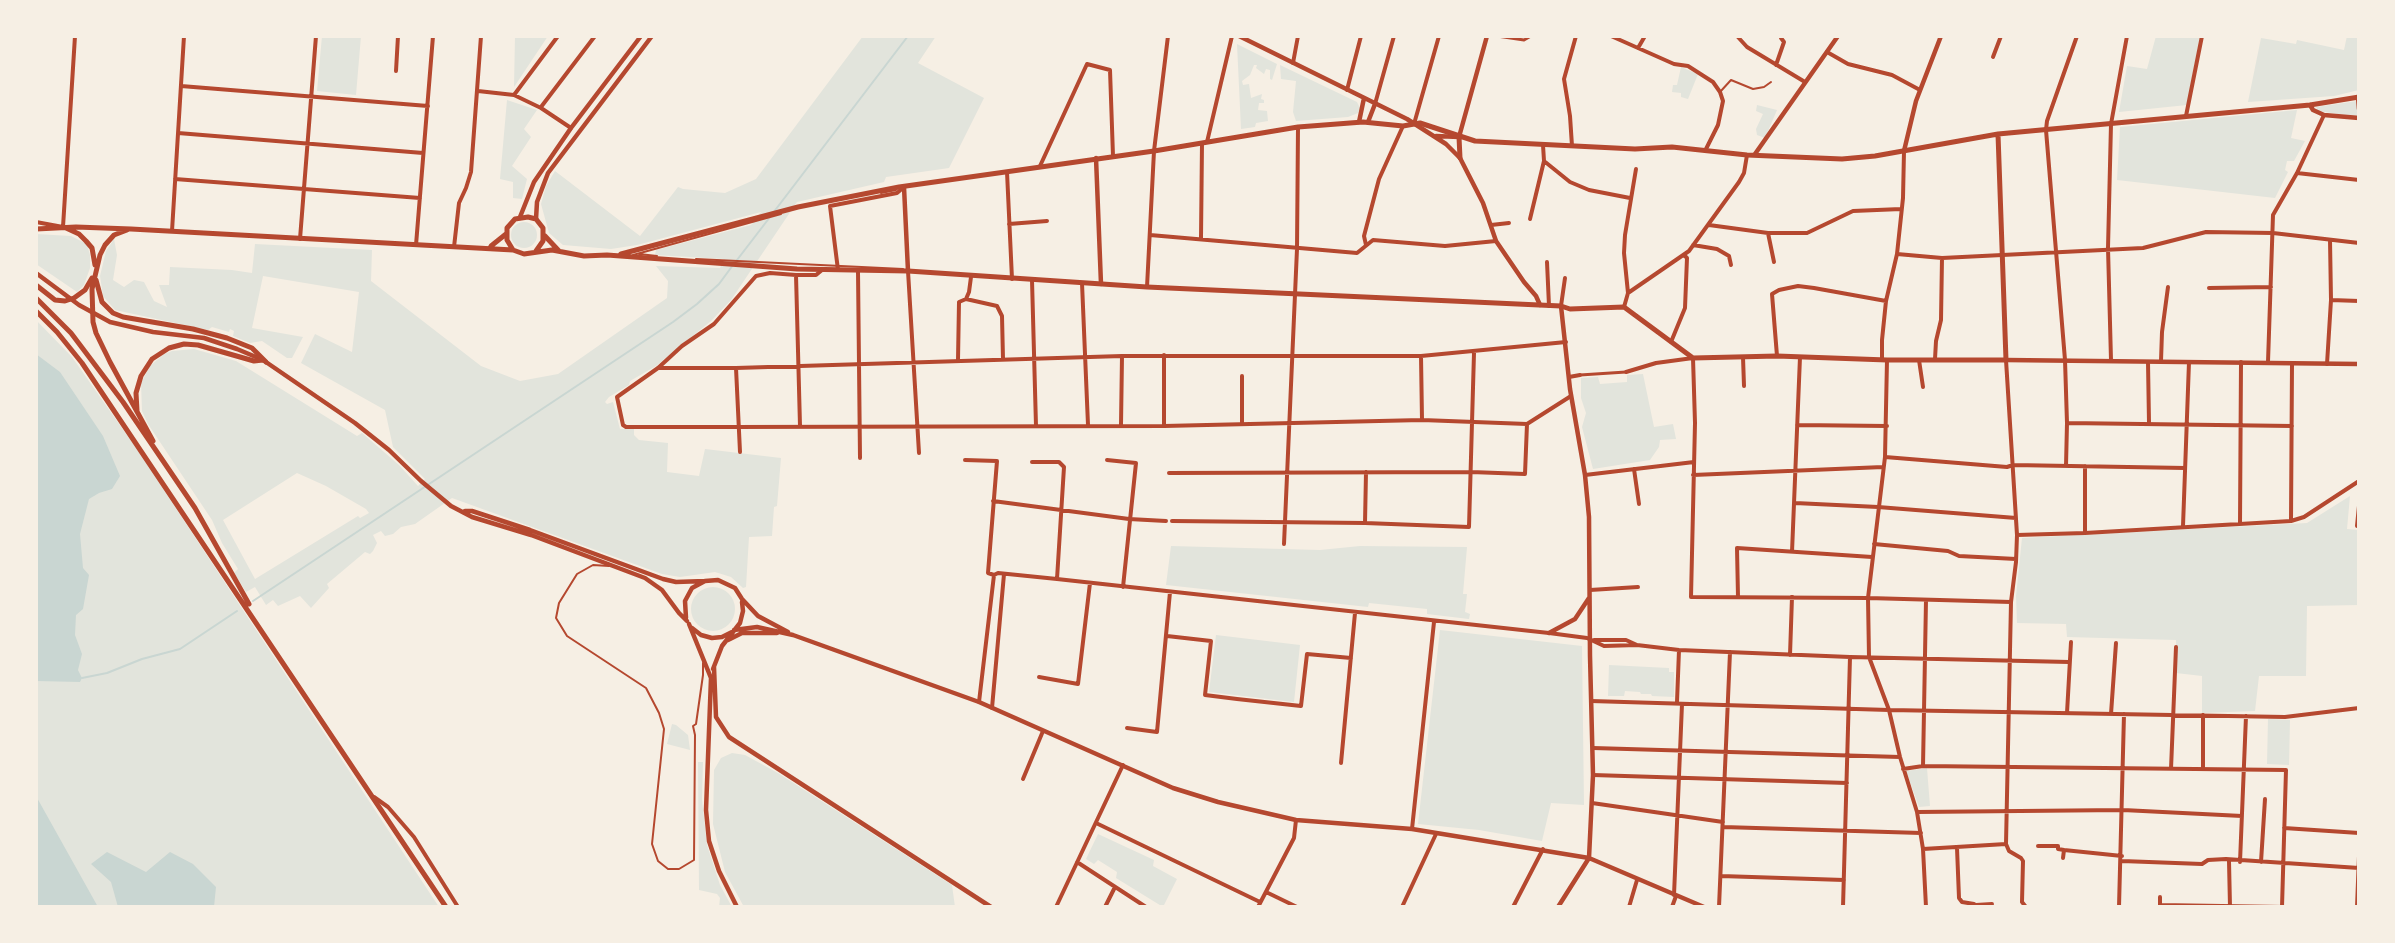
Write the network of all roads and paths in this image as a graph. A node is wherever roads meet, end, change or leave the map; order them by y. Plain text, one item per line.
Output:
1 (75, 36) edge
2 (184, 36) edge
3 (316, 36) edge
4 (398, 36) edge
5 (433, 36) edge
6 (481, 36) edge
7 (558, 36) edge
8 (595, 36) edge
9 (641, 36) edge
10 (652, 36) edge
11 (1168, 36) edge
12 (1232, 36) edge
13 (1239, 36) edge
14 (1298, 36) edge
15 (1361, 36) edge
16 (1394, 36) edge
17 (1439, 36) edge
18 (1487, 36) edge
19 (1497, 36) edge
20 (1531, 36) edge
21 (1576, 36) edge
22 (1611, 36) edge
23 (1645, 36) edge
24 (1737, 36) edge
25 (1838, 36) edge
26 (1941, 36) edge
27 (2001, 36) edge
28 (2077, 36) edge
29 (2127, 36) edge
30 (2202, 36) edge
31 (1781, 39) dead end
32 (1638, 48) junction
33 (1827, 52) junction
34 (1993, 57) dead end
35 (1293, 63) junction
36 (1776, 64) junction
37 (396, 71) dead end
38 (1770, 82) dead end
39 (1805, 82) junction
40 (181, 86) junction
41 (1347, 90) junction
42 (1920, 90) junction
43 (478, 91) junction
44 (1720, 92) junction
45 (513, 95) junction
46 (311, 97) junction
47 (2359, 97) edge
48 (1364, 98) junction
49 (1375, 104) junction
50 (428, 106) junction
51 (2312, 107) junction
52 (541, 108) junction
53 (2359, 109) edge
54 (2324, 115) junction
55 (2186, 116) junction
56 (2359, 118) edge
57 (1359, 122) junction
58 (1368, 122) junction
59 (2111, 124) junction
60 (1413, 125) junction
61 (1403, 126) junction
62 (1298, 127) junction
63 (571, 128) junction
64 (2046, 130) junction
65 (178, 133) junction
66 (1998, 134) junction
67 (1433, 136) junction
68 (1459, 137) junction
69 (1204, 142) junction
70 (308, 144) junction
71 (1543, 145) junction
72 (1572, 146) junction
73 (1706, 149) junction
74 (1154, 151) junction
75 (1904, 151) junction
76 (423, 153) junction
77 (1755, 154) junction
78 (1747, 155) junction
79 (1113, 156) junction
80 (1096, 158) junction
81 (1460, 158) junction
82 (1544, 161) junction
83 (1040, 166) junction
84 (1636, 169) dead end
85 (1007, 172) junction
86 (2297, 173) junction
87 (175, 179) junction
88 (2359, 180) edge
89 (904, 187) junction
90 (304, 190) junction
91 (420, 198) junction
92 (1630, 198) junction
93 (1901, 208) junction
94 (520, 217) junction
95 (536, 219) junction
96 (1530, 219) dead end
97 (1047, 221) dead end
98 (36, 222) edge
99 (748, 222) junction
100 (1509, 223) dead end
101 (1009, 224) junction
102 (1491, 225) junction
103 (1708, 225) junction
104 (63, 227) junction
105 (36, 229) edge
106 (131, 229) junction
107 (172, 232) junction
108 (1768, 233) junction
109 (2273, 233) junction
110 (506, 234) junction
111 (544, 235) junction
112 (1150, 235) junction
113 (1201, 238) junction
114 (300, 239) junction
115 (2330, 240) junction
116 (1496, 241) junction
117 (2359, 243) edge
118 (416, 245) junction
119 (1366, 245) junction
120 (1693, 245) junction
121 (454, 247) junction
122 (487, 248) junction
123 (2108, 248) junction
124 (1297, 249) junction
125 (513, 250) junction
126 (536, 251) junction
127 (2056, 252) junction
128 (562, 253) junction
129 (637, 254) junction
130 (1897, 254) junction
131 (2002, 254) junction
132 (628, 255) junction
133 (1684, 255) junction
134 (1942, 258) junction
135 (718, 262) junction
136 (1546, 262) dead end
137 (1774, 262) dead end
138 (1731, 265) dead end
139 (838, 268) junction
140 (822, 270) junction
141 (95, 271) junction
142 (858, 271) junction
143 (908, 271) junction
144 (38, 275) edge
145 (796, 275) junction
146 (971, 277) junction
147 (1564, 278) dead end
148 (1012, 279) junction
149 (1032, 280) junction
150 (1082, 283) junction
151 (1101, 284) junction
152 (36, 285) edge
153 (1147, 287) junction
154 (2168, 287) dead end
155 (2271, 287) junction
156 (2209, 288) dead end
157 (1294, 293) junction
158 (1628, 293) junction
159 (36, 298) edge
160 (966, 299) junction
161 (2331, 300) junction
162 (1886, 301) junction
163 (2359, 301) edge
164 (1540, 305) junction
165 (1549, 306) junction
166 (1561, 306) junction
167 (1624, 307) junction
168 (36, 311) edge
169 (1566, 342) junction
170 (1671, 342) junction
171 (1474, 353) junction
172 (1164, 355) junction
173 (1291, 355) junction
174 (1122, 356) junction
175 (1421, 356) junction
176 (1777, 356) junction
177 (1800, 356) junction
178 (1085, 357) junction
179 (1743, 357) junction
180 (1036, 358) junction
181 (1692, 358) junction
182 (1003, 359) junction
183 (1935, 359) junction
184 (958, 360) junction
185 (1885, 360) junction
186 (1919, 360) junction
187 (2006, 360) junction
188 (2065, 360) junction
189 (2111, 360) junction
190 (264, 361) junction
191 (914, 361) junction
192 (2161, 361) junction
193 (2148, 362) junction
194 (2190, 362) junction
195 (2241, 362) junction
196 (2292, 362) junction
197 (859, 363) junction
198 (2268, 363) junction
199 (2327, 364) junction
200 (2359, 364) edge
201 (798, 366) junction
202 (658, 368) junction
203 (736, 368) junction
204 (1626, 372) joint
205 (1580, 375) joint
206 (1242, 376) dead end
207 (1569, 377) junction
208 (1744, 387) dead end
209 (1923, 387) dead end
210 (1571, 396) junction
211 (138, 415) junction
212 (1422, 420) junction
213 (1472, 422) junction
214 (2067, 423) junction
215 (2149, 423) junction
216 (2187, 423) junction
217 (1242, 424) junction
218 (1289, 424) junction
219 (1527, 424) junction
220 (861, 425) junction
221 (1088, 425) junction
222 (1121, 425) junction
223 (1797, 425) junction
224 (2240, 425) junction
225 (800, 426) junction
226 (916, 426) junction
227 (1036, 426) junction
228 (1164, 426) junction
229 (1887, 426) junction
230 (2292, 426) junction
231 (739, 427) junction
232 (740, 452) dead end
233 (919, 453) dead end
234 (1885, 457) junction
235 (860, 458) dead end
236 (965, 460) dead end
237 (1107, 460) dead end
238 (1032, 462) dead end
239 (1694, 462) junction
240 (2013, 465) junction
241 (2066, 465) junction
242 (2085, 466) junction
243 (1883, 467) junction
244 (2185, 468) junction
245 (1634, 469) junction
246 (1797, 471) junction
247 (1366, 472) junction
248 (1471, 472) junction
249 (1169, 473) dead end
250 (1286, 473) junction
251 (1585, 475) junction
252 (1693, 475) junction
253 (2359, 482) edge
254 (993, 501) junction
255 (1795, 503) junction
256 (1639, 504) dead end
257 (2359, 506) edge
258 (1878, 507) junction
259 (195, 508) junction
260 (1061, 509) junction
261 (464, 511) junction
262 (2016, 518) junction
263 (1129, 519) junction
264 (2291, 521) junction
265 (1285, 522) junction
266 (1365, 523) junction
267 (2240, 524) junction
268 (2183, 526) junction
269 (2357, 526) dead end
270 (2085, 533) junction
271 (2017, 535) junction
272 (1284, 544) dead end
273 (1874, 544) junction
274 (1792, 552) junction
275 (1872, 556) junction
276 (2016, 559) junction
277 (613, 566) junction
278 (1004, 574) junction
279 (994, 575) junction
280 (1057, 579) junction
281 (705, 581) junction
282 (1090, 583) junction
283 (1124, 587) junction
284 (1638, 587) dead end
285 (1170, 592) junction
286 (1591, 595) junction
287 (1738, 597) junction
288 (1792, 597) junction
289 (1868, 598) junction
290 (742, 599) junction
291 (1926, 600) junction
292 (2011, 602) junction
293 (1355, 613) junction
294 (688, 622) junction
295 (1434, 622) junction
296 (733, 631) junction
297 (780, 632) junction
298 (1549, 633) junction
299 (793, 635) junction
300 (1167, 636) junction
301 (269, 639) junction
302 (1590, 640) junction
303 (726, 642) junction
304 (2070, 642) dead end
305 (2116, 643) dead end
306 (2176, 646) dead end
307 (1679, 650) junction
308 (1730, 652) junction
309 (702, 654) junction
310 (1790, 655) junction
311 (1850, 657) junction
312 (1869, 657) junction
313 (1351, 658) junction
314 (1924, 658) junction
315 (2010, 659) junction
316 (2069, 662) junction
317 (714, 667) junction
318 (1039, 677) dead end
319 (711, 678) junction
320 (1591, 701) junction
321 (979, 702) junction
322 (1680, 703) junction
323 (1726, 706) junction
324 (992, 708) junction
325 (2359, 708) edge
326 (1849, 709) junction
327 (1923, 709) junction
328 (1889, 710) junction
329 (2009, 712) junction
330 (2067, 713) junction
331 (2111, 714) junction
332 (2124, 714) junction
333 (2204, 715) junction
334 (2173, 716) junction
335 (2246, 716) junction
336 (1127, 728) dead end
337 (1043, 730) junction
338 (1593, 748) junction
339 (1681, 751) junction
340 (1725, 753) junction
341 (1848, 755) junction
342 (1900, 757) junction
343 (1341, 763) dead end
344 (1123, 765) junction
345 (1923, 766) junction
346 (2008, 768) junction
347 (2203, 768) junction
348 (1903, 769) junction
349 (2124, 769) junction
350 (2171, 769) junction
351 (2244, 769) junction
352 (1593, 775) junction
353 (1680, 778) junction
354 (1023, 779) dead end
355 (1724, 779) junction
356 (1847, 783) junction
357 (374, 797) junction
358 (2265, 799) dead end
359 (1592, 803) junction
360 (2123, 810) junction
361 (2007, 811) junction
362 (1917, 812) junction
363 (1678, 815) junction
364 (2242, 816) junction
365 (1296, 820) junction
366 (1096, 823) junction
367 (1723, 825) junction
368 (2284, 828) junction
369 (1412, 830) junction
370 (1846, 831) junction
371 (1921, 833) junction
372 (2359, 833) edge
373 (1436, 834) junction
374 (2006, 844) junction
375 (2038, 846) dead end
376 (1957, 848) junction
377 (1543, 849) junction
378 (1923, 849) junction
379 (2064, 850) junction
380 (2359, 856) edge
381 (1589, 858) junction
382 (2063, 858) dead end
383 (2122, 859) junction
384 (2229, 861) junction
385 (1077, 862) junction
386 (2240, 862) junction
387 (2261, 862) junction
388 (2284, 863) junction
389 (2359, 868) edge
390 (1721, 876) junction
391 (1637, 880) junction
392 (1845, 880) junction
393 (1115, 887) junction
394 (1266, 892) junction
395 (1675, 896) junction
396 (2160, 897) dead end
397 (1260, 902) junction
398 (1992, 904) dead end
399 (1976, 906) edge
400 (2160, 906) edge
401 (446, 907) edge
402 (458, 907) edge
403 (737, 907) edge
404 (991, 907) edge
405 (1056, 907) edge
406 (1105, 907) edge
407 (1146, 907) edge
408 (1258, 907) edge
409 (1297, 907) edge
410 (1402, 907) edge
411 (1513, 907) edge
412 (1558, 907) edge
413 (1629, 907) edge
414 (1672, 907) edge
415 (1704, 907) edge
416 (1719, 907) edge
417 (1844, 907) edge
418 (1926, 907) edge
419 (2025, 907) edge
420 (2119, 907) edge
421 (2230, 907) edge
422 (2283, 907) edge
423 (2357, 907) edge

1 - 104 street
2 - 40 street
3 - 46 street
4 - 37 street
5 - 50 street
6 - 43 street
7 - 45 street
8 - 52 street
9 - 63 street
10 - 95 street
11 - 74 street
12 - 69 street
13 - 35 street
14 - 35 street
15 - 41 street
16 - 49 street
17 - 60 street
18 - 68 street
19 - 20 street
21 - 72 street
22 - 32 street
23 - 32 street
24 - 36 street
25 - 33 street
26 - 42 street
27 - 34 street
28 - 64 street
29 - 59 street
30 - 55 street
31 - 36 street
32 - 44 street
33 - 39 street
33 - 42 street
35 - 41 street
36 - 39 street
38 - 44 lane
39 - 77 street
40 - 46 street
40 - 65 street
41 - 48 street
42 - 75 street
43 - 45 street
43 - 121 street
44 - 73 street
45 - 52 street
46 - 50 street
46 - 70 street
47 - 51 main road
47 - 53 street
48 - 49 street
48 - 57 street
49 - 58 street
49 - 60 street
50 - 76 street
51 - 54 street
51 - 55 main road
52 - 63 street
54 - 56 street
54 - 86 street
55 - 59 main road
57 - 58 main road
57 - 62 main road
58 - 61 main road
59 - 64 main road
59 - 123 street
60 - 61 main road
60 - 67 street
60 - 68 main road
61 - 119 street
62 - 69 main road
62 - 124 street
63 - 94 street
64 - 66 main road
64 - 127 street
65 - 70 street
65 - 87 street
66 - 75 main road
66 - 131 main road
67 - 68 street
67 - 81 street
68 - 71 main road
68 - 81 main road
69 - 74 main road
69 - 113 street
70 - 76 street
70 - 90 street
71 - 72 main road
71 - 82 street
72 - 73 main road
73 - 78 main road
74 - 79 main road
74 - 112 street
75 - 77 main road
75 - 93 street
76 - 91 street
77 - 78 main road
78 - 103 street
79 - 80 main road
79 - 83 street
80 - 83 main road
80 - 151 street
81 - 102 street
82 - 92 street
82 - 96 street
83 - 85 main road
84 - 92 street
85 - 89 main road
85 - 101 street
86 - 88 street
86 - 109 street
87 - 90 street
87 - 107 street
89 - 99 main road
89 - 139 street
89 - 143 street
90 - 91 street
90 - 114 street
91 - 118 street
92 - 158 street
93 - 108 street
93 - 130 street
94 - 95 main road
94 - 110 main road
95 - 111 main road
97 - 101 street
98 - 104 street
99 - 129 lane
99 - 132 main road
100 - 102 street
101 - 148 street
102 - 116 street
103 - 108 street
103 - 120 street
104 - 105 main road
104 - 106 main road
104 - 141 main road
106 - 107 main road
106 - 141 main road
107 - 114 main road
108 - 137 street
109 - 115 street
109 - 123 street
109 - 155 street
110 - 122 main road
110 - 125 main road
111 - 126 main road
111 - 128 main road
112 - 113 street
112 - 153 street
113 - 124 street
114 - 118 main road
115 - 117 street
115 - 161 street
116 - 119 street
116 - 164 street
118 - 121 main road
119 - 124 street
120 - 133 street
120 - 138 street
121 - 122 main road
122 - 125 main road
123 - 127 street
123 - 189 street
124 - 157 street
125 - 126 main road
126 - 128 main road
127 - 131 street
127 - 188 street
128 - 132 main road
129 - 132 lane
129 - 135 lane
130 - 134 street
130 - 162 street
131 - 134 street
131 - 187 main road
132 - 135 main road
133 - 158 street
133 - 170 street
134 - 183 street
135 - 139 lane
135 - 140 main road
136 - 165 street
139 - 140 main road
139 - 142 main road
139 - 143 lane
140 - 145 street
141 - 152 main road
141 - 190 main road
141 - 211 main road
142 - 143 main road
142 - 197 street
143 - 146 main road
143 - 191 street
144 - 190 street
145 - 201 street
145 - 202 street
146 - 148 main road
146 - 160 street
147 - 166 street
148 - 149 main road
149 - 150 main road
149 - 180 street
150 - 151 main road
150 - 178 street
151 - 153 main road
153 - 157 main road
154 - 192 street
155 - 156 street
155 - 198 street
157 - 164 main road
157 - 173 street
158 - 167 street
159 - 259 main road
160 - 182 street
160 - 184 street
161 - 163 street
161 - 199 street
162 - 176 street
162 - 185 street
164 - 165 main road
165 - 166 main road
166 - 167 main road
166 - 169 street
167 - 170 main road
168 - 301 main road
169 - 171 street
169 - 207 street
170 - 181 main road
171 - 175 street
171 - 213 street
172 - 173 street
172 - 174 street
172 - 228 street
173 - 175 street
173 - 218 street
174 - 178 street
174 - 222 street
175 - 212 street
176 - 177 main road
176 - 179 main road
177 - 185 main road
177 - 223 street
178 - 180 street
178 - 221 street
179 - 181 main road
179 - 208 street
180 - 182 street
180 - 227 street
181 - 204 street
181 - 239 street
182 - 184 street
183 - 186 main road
183 - 187 main road
184 - 191 street
185 - 186 main road
185 - 229 street
186 - 209 street
187 - 188 street
187 - 240 street
188 - 189 street
188 - 214 street
189 - 193 street
190 - 211 main road
190 - 261 street
191 - 197 street
191 - 226 street
192 - 193 street
192 - 194 street
193 - 215 street
194 - 195 street
194 - 216 street
195 - 198 street
195 - 224 street
196 - 198 street
196 - 199 street
196 - 230 street
197 - 201 street
197 - 220 street
199 - 200 street
201 - 203 street
201 - 225 street
202 - 203 street
202 - 231 street
203 - 231 street
204 - 205 street
205 - 207 street
206 - 217 street
207 - 210 street
210 - 219 street
210 - 251 street
211 - 259 main road
212 - 213 street
212 - 218 street
213 - 219 street
213 - 248 street
214 - 215 street
214 - 241 street
215 - 216 street
216 - 224 street
216 - 244 street
217 - 218 street
217 - 228 street
218 - 250 street
219 - 248 street
220 - 225 street
220 - 226 street
220 - 235 street
221 - 222 street
221 - 227 street
222 - 228 street
223 - 229 street
223 - 246 street
224 - 230 street
224 - 267 street
225 - 231 street
226 - 227 street
226 - 233 street
229 - 234 street
230 - 264 street
231 - 232 street
234 - 240 street
234 - 243 street
236 - 254 street
237 - 263 street
238 - 260 street
239 - 245 street
239 - 252 street
240 - 241 street
240 - 262 street
241 - 242 street
242 - 244 street
242 - 270 street
243 - 246 street
243 - 258 street
244 - 268 street
245 - 251 street
245 - 256 street
246 - 252 street
246 - 255 street
247 - 248 street
247 - 250 street
247 - 266 street
248 - 266 street
249 - 250 street
250 - 265 street
251 - 286 street
252 - 287 street
253 - 264 street
254 - 260 street
254 - 279 street
255 - 258 street
255 - 274 street
257 - 269 street
258 - 262 street
258 - 273 street
259 - 301 main road
260 - 263 street
260 - 280 street
261 - 277 street
261 - 281 street
262 - 271 street
263 - 265 street
263 - 283 street
264 - 267 street
265 - 266 street
265 - 272 street
267 - 268 street
268 - 270 street
270 - 271 street
271 - 276 street
273 - 275 street
273 - 276 street
274 - 275 street
274 - 287 street
275 - 289 street
276 - 292 street
277 - 294 street
277 - 309 lane
278 - 279 street
278 - 280 street
278 - 324 street
279 - 321 street
280 - 282 street
281 - 290 street
281 - 294 street
282 - 283 street
282 - 318 street
283 - 285 street
284 - 286 street
285 - 293 street
285 - 300 street
286 - 298 street
286 - 302 street
287 - 288 street
288 - 289 street
288 - 310 street
289 - 291 street
289 - 312 street
290 - 296 street
290 - 299 street
291 - 292 street
291 - 314 street
292 - 315 street
293 - 295 street
293 - 313 street
294 - 296 street
294 - 309 street
295 - 298 street
295 - 369 street
296 - 297 street
296 - 303 street
297 - 299 street
297 - 303 street
298 - 302 street
299 - 321 street
300 - 313 street
300 - 336 street
301 - 357 main road
302 - 307 street
302 - 320 street
303 - 317 street
304 - 316 street
305 - 331 street
306 - 334 street
307 - 308 street
307 - 322 street
308 - 310 street
308 - 323 street
309 - 319 street
310 - 311 street
311 - 312 street
311 - 326 street
312 - 314 street
312 - 328 street
313 - 343 street
314 - 315 street
314 - 327 street
315 - 316 street
315 - 329 street
316 - 330 street
317 - 319 street
317 - 404 street
319 - 403 street
320 - 322 street
320 - 338 street
321 - 324 street
322 - 323 street
322 - 339 street
323 - 326 street
323 - 340 street
324 - 337 street
325 - 335 street
326 - 328 street
326 - 341 street
327 - 328 street
327 - 329 street
327 - 345 street
328 - 342 street
329 - 330 street
329 - 346 street
330 - 331 street
331 - 332 street
332 - 334 street
332 - 349 street
333 - 334 street
333 - 335 street
333 - 347 street
334 - 350 street
335 - 351 street
337 - 344 street
337 - 354 street
338 - 339 street
338 - 352 street
339 - 340 street
339 - 353 street
340 - 341 street
340 - 355 street
341 - 342 street
341 - 356 street
342 - 348 street
344 - 365 street
344 - 366 street
345 - 346 street
345 - 348 street
346 - 349 street
346 - 361 street
347 - 350 street
347 - 351 street
348 - 362 street
349 - 350 street
349 - 360 street
351 - 364 street
351 - 368 street
352 - 353 street
352 - 359 street
353 - 355 street
353 - 363 street
355 - 356 street
355 - 367 street
356 - 370 street
357 - 401 main road
357 - 402 street
358 - 387 street
359 - 363 street
359 - 381 street
360 - 361 street
360 - 364 street
360 - 383 street
361 - 362 street
361 - 374 street
362 - 371 street
363 - 367 street
363 - 395 street
364 - 386 street
365 - 369 street
365 - 394 street
366 - 385 street
366 - 397 street
367 - 370 street
367 - 390 street
368 - 372 street
368 - 388 street
369 - 373 street
370 - 371 street
370 - 392 street
371 - 378 street
373 - 377 street
373 - 410 street
374 - 376 street
374 - 419 street
375 - 379 street
376 - 378 street
376 - 399 street
377 - 381 street
377 - 411 street
378 - 418 street
379 - 382 street
379 - 383 street
380 - 389 street
381 - 391 street
381 - 412 street
383 - 384 street
383 - 420 street
384 - 386 street
384 - 421 street
385 - 393 street
385 - 405 street
386 - 387 street
387 - 388 street
388 - 389 street
388 - 422 street
389 - 423 street
390 - 392 street
390 - 416 street
391 - 395 street
391 - 413 street
392 - 417 street
393 - 406 street
393 - 407 street
394 - 397 street
394 - 409 street
395 - 414 street
395 - 415 street
396 - 400 street
397 - 408 street
398 - 399 street
400 - 421 street
421 - 422 street

